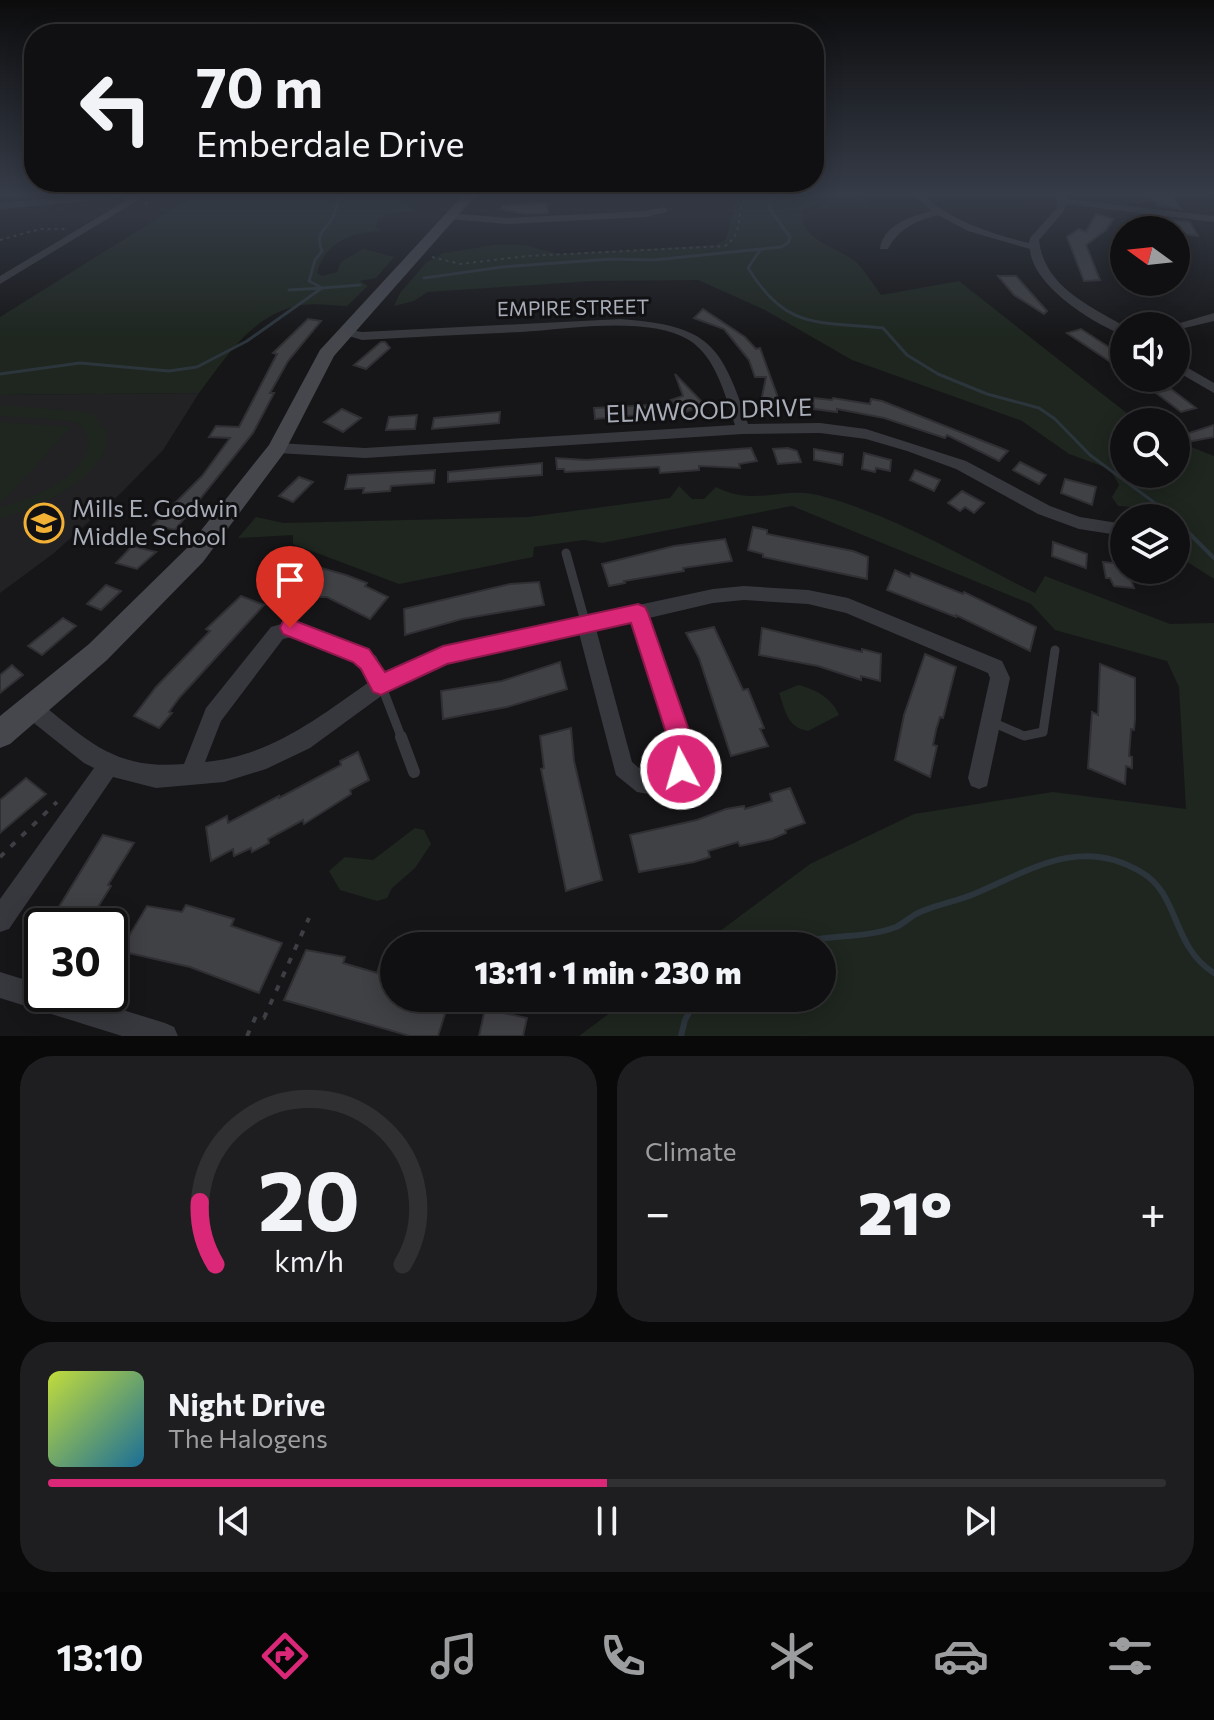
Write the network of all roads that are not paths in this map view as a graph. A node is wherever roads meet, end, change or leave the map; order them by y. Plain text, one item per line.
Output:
1 (64, 243) edge
2 (426, 243) edge
3 (886, 243) edge
4 (1021, 243) edge
5 (1034, 243) edge
6 (884, 247) dead end
7 (1033, 247) junction
8 (0, 281) edge
9 (1214, 317) edge
10 (1110, 321) edge
11 (1190, 323) edge
12 (345, 333) junction
13 (1190, 374) edge
14 (1214, 389) edge
15 (743, 429) junction
16 (277, 448) junction
17 (1110, 528) edge
18 (566, 553) dead end
19 (638, 613) junction
20 (586, 625) junction
21 (1055, 650) dead end
22 (381, 685) junction
23 (32, 709) junction
24 (991, 722) junction
25 (0, 734) edge
26 (109, 765) junction
27 (414, 772) dead end
28 (190, 775) junction
29 (979, 778) dead end
30 (0, 920) edge
31 (0, 985) edge
32 (165, 1036) edge

1 - 8 street
2 - 12 street
3 - 6 street
4 - 7 street
5 - 7 street
7 - 10 street
9 - 11 street
12 - 15 street, EMPIRE STREET
12 - 16 street
13 - 14 street
15 - 16 street, ELMWOOD DRIVE
15 - 17 street, ELMWOOD DRIVE
16 - 23 street
18 - 20 lane
19 - 20 street
19 - 20 street
19 - 24 street
20 - 22 street
21 - 24 lane
22 - 27 lane
22 - 28 street
22 - 28 street
23 - 25 street
23 - 26 street
24 - 29 street
26 - 28 street
26 - 30 street
31 - 32 street

